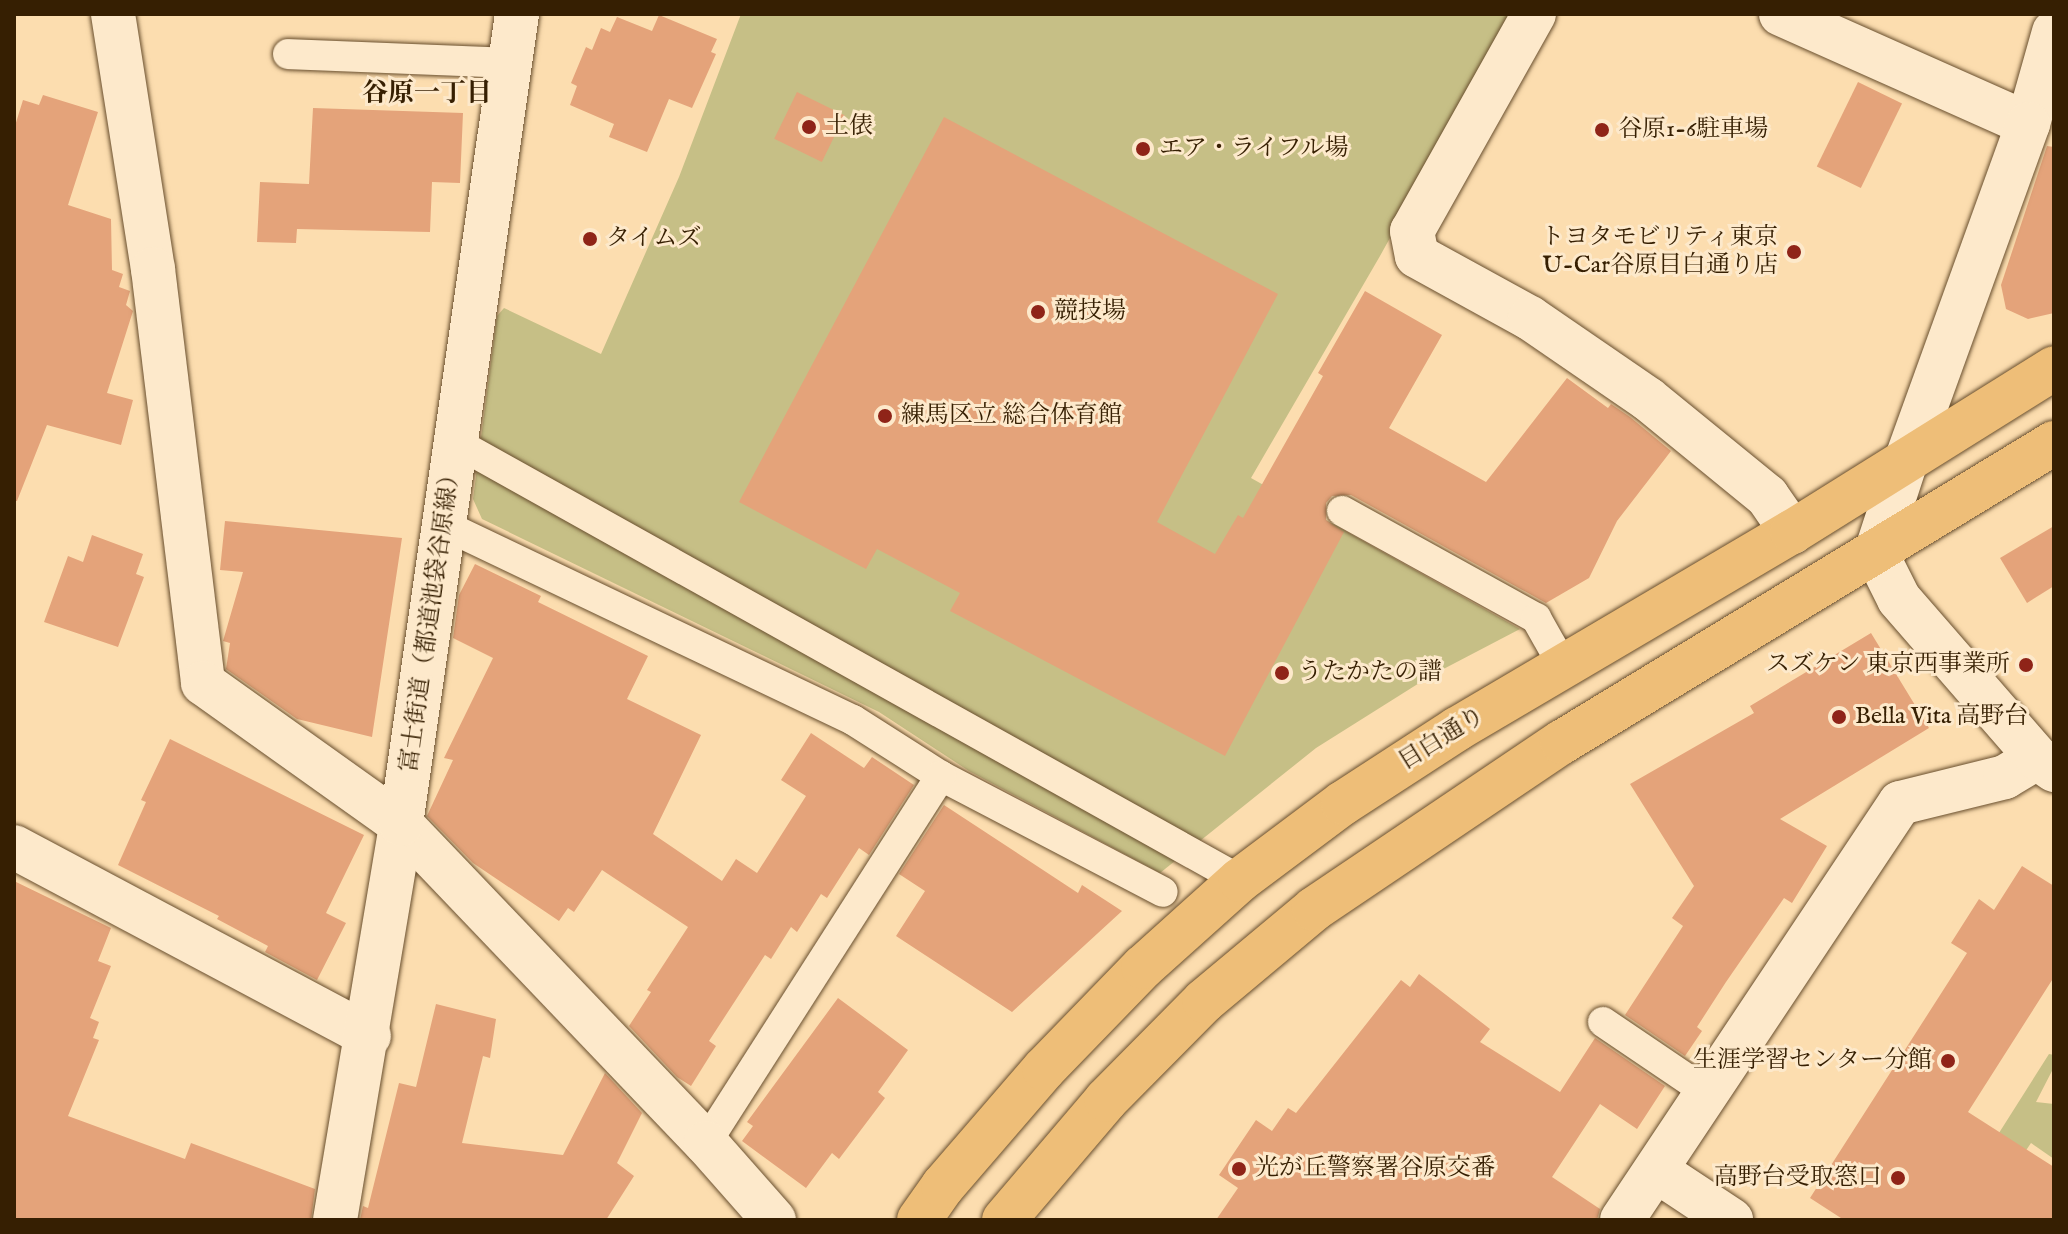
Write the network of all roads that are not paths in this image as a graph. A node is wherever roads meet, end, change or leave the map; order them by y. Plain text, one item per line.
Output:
1 (113, 14) edge
2 (517, 14) edge
3 (1534, 14) edge
4 (1781, 14) edge
5 (2054, 32) edge
6 (288, 54) dead end
7 (510, 63) junction
8 (2028, 124) junction
9 (2054, 368) edge
10 (457, 443) junction
11 (2054, 443) edge
12 (1906, 461) junction
13 (1342, 511) dead end
14 (444, 525) junction
15 (1792, 532) junction
16 (1876, 553) junction
17 (1563, 666) junction
18 (2045, 764) edge
19 (941, 776) junction
20 (401, 824) junction
21 (14, 847) edge
22 (1240, 880) junction
23 (1163, 892) dead end
24 (1603, 1022) dead end
25 (369, 1036) junction
26 (1708, 1093) junction
27 (706, 1143) junction
28 (1657, 1171) junction
29 (335, 1220) edge
30 (774, 1220) edge
31 (919, 1220) edge
32 (1004, 1220) edge
33 (1622, 1220) edge
34 (1731, 1220) edge

1 - 20 street
2 - 7 street, 富士街道（都道池袋谷原線）
3 - 15 street
4 - 8 street
5 - 8 street
6 - 7 lane
7 - 10 street, 富士街道（都道池袋谷原線）
8 - 12 street
9 - 12 main road, 目白通り
10 - 14 street, 富士街道（都道池袋谷原線）
10 - 22 lane
11 - 16 main road
12 - 15 main road, 目白通り
12 - 16 street
13 - 17 lane
14 - 19 lane
14 - 20 street, 富士街道（都道池袋谷原線）
15 - 17 main road, 目白通り
16 - 18 street
16 - 32 main road
17 - 22 main road, 目白通り
18 - 26 street
19 - 23 lane
19 - 27 lane
20 - 25 street, 富士街道（都道池袋谷原線）
20 - 27 street
21 - 25 street
22 - 31 main road, 目白通り
24 - 26 lane
25 - 29 street, 富士街道（都道池袋谷原線）
26 - 28 street
27 - 30 street
28 - 33 street
28 - 34 street

